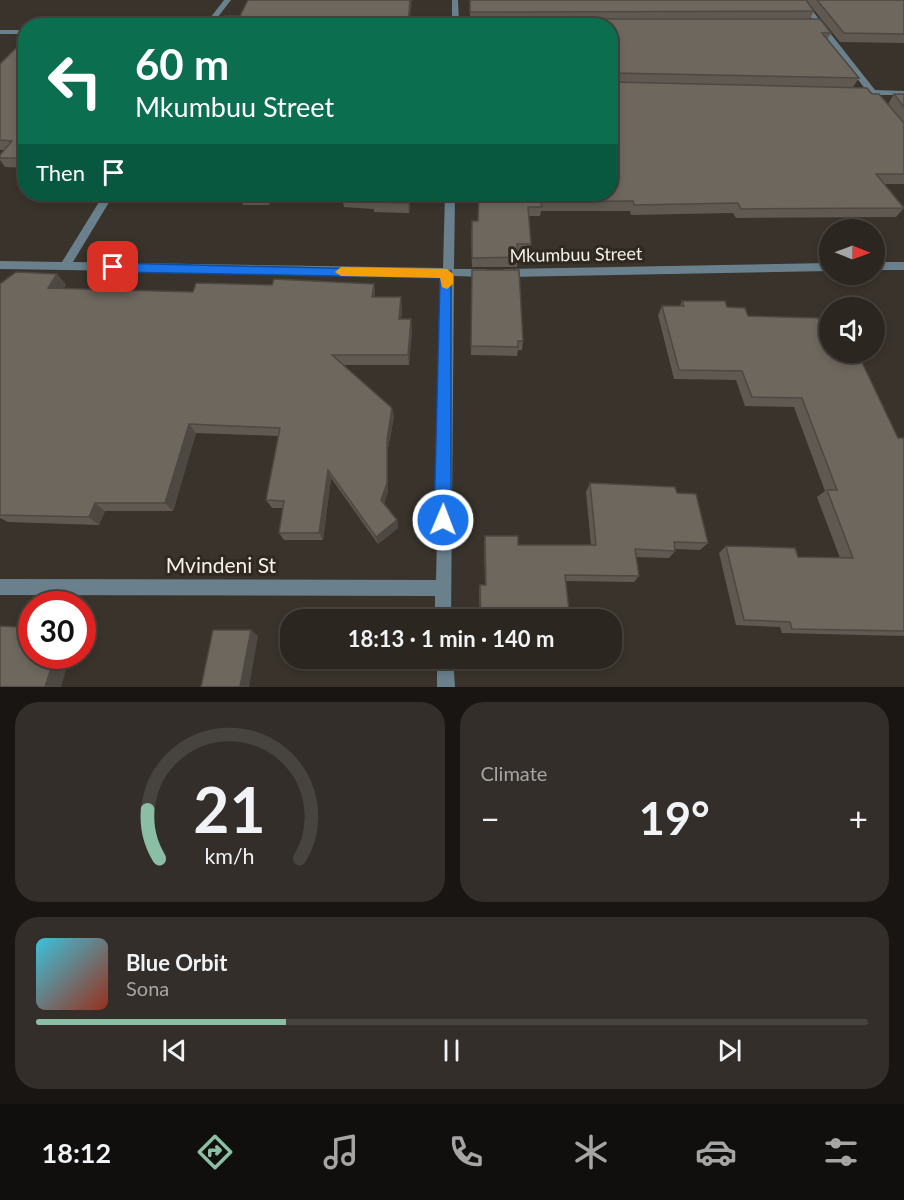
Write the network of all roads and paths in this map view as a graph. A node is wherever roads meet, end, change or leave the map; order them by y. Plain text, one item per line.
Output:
1 (228, 0) edge
2 (454, 0) edge
3 (801, 0) edge
4 (213, 18) edge
5 (455, 18) edge
6 (807, 24) edge
7 (819, 24) junction
8 (0, 32) edge
9 (18, 32) edge
10 (848, 92) edge
11 (872, 92) junction
12 (904, 93) edge
13 (879, 101) edge
14 (105, 201) edge
15 (450, 201) edge
16 (0, 265) edge
17 (65, 266) junction
18 (885, 266) edge
19 (904, 266) edge
20 (819, 267) edge
21 (447, 274) junction
22 (0, 587) edge
23 (442, 588) junction
24 (443, 609) edge
25 (445, 669) edge
26 (446, 687) edge

1 - 4 street
2 - 5 street
3 - 7 street
6 - 7 street
7 - 11 street
8 - 9 street
10 - 11 street
11 - 12 street
11 - 13 street
14 - 17 street
15 - 21 street
16 - 17 street, Mkumbuu Street
17 - 21 street, Mkumbuu Street
18 - 19 street
20 - 21 street, Mkumbuu Street
21 - 23 street
22 - 23 street, Mvindeni St
23 - 24 street
25 - 26 street

